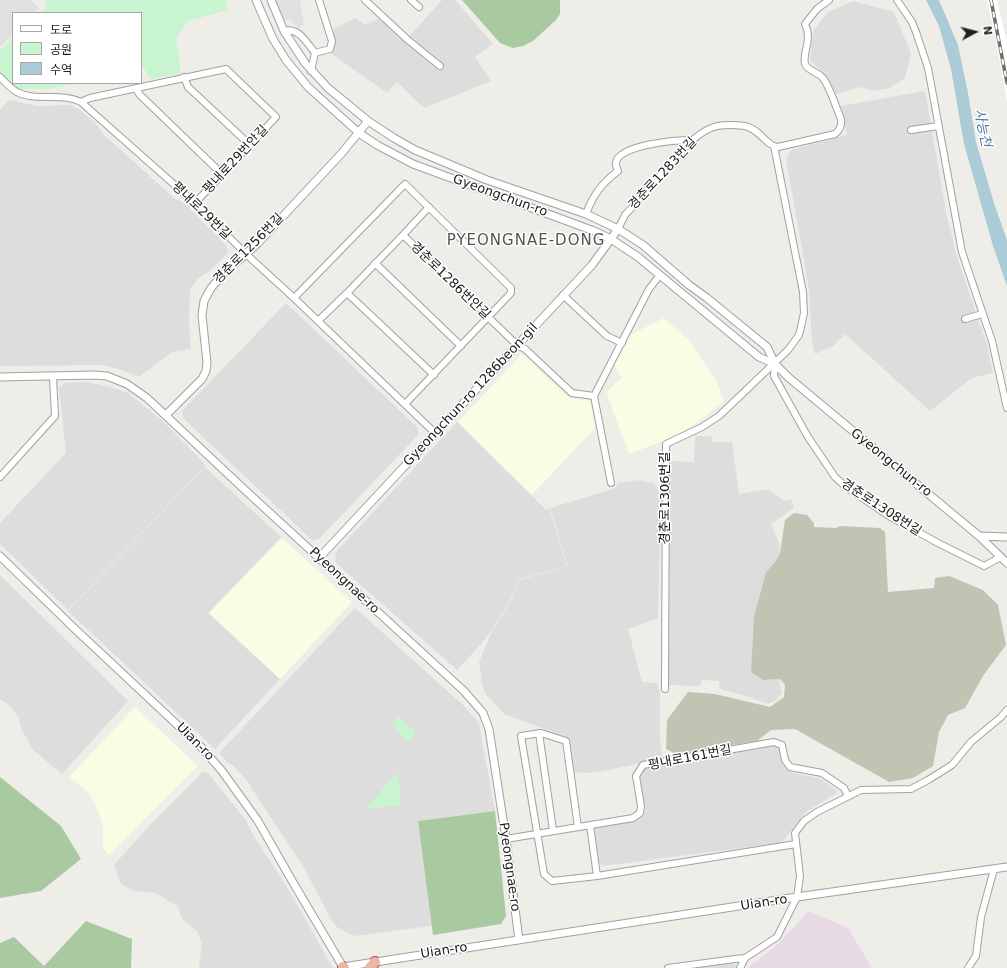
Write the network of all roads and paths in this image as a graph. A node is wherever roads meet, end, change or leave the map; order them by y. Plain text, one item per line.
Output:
1 (256, 0) edge
2 (271, 0) edge
3 (319, 0) edge
4 (365, 0) edge
5 (411, 0) edge
6 (829, 0) edge
7 (897, 0) edge
8 (419, 7) dead end
9 (284, 31) junction
10 (315, 53) junction
11 (440, 66) dead end
12 (311, 71) junction
13 (0, 77) edge
14 (184, 78) junction
15 (136, 89) junction
16 (81, 102) junction
17 (368, 122) junction
18 (938, 126) junction
19 (911, 130) dead end
20 (358, 133) junction
21 (693, 140) junction
22 (250, 145) junction
23 (774, 146) junction
24 (222, 174) junction
25 (195, 203) junction
26 (429, 207) junction
27 (586, 214) junction
28 (618, 229) junction
29 (403, 234) junction
30 (611, 239) junction
31 (246, 254) junction
32 (375, 263) junction
33 (660, 275) junction
34 (347, 293) junction
35 (563, 295) junction
36 (294, 298) junction
37 (982, 314) junction
38 (488, 318) junction
39 (965, 319) dead end
40 (318, 321) junction
41 (622, 343) junction
42 (516, 345) junction
43 (461, 346) junction
44 (774, 364) junction
45 (434, 375) junction
46 (0, 377) edge
47 (53, 377) junction
48 (594, 396) junction
49 (405, 404) junction
50 (1007, 408) edge
51 (166, 415) junction
52 (435, 433) junction
53 (0, 476) edge
54 (611, 483) dead end
55 (980, 536) junction
56 (1007, 537) edge
57 (0, 556) edge
58 (1004, 556) edge
59 (320, 557) junction
60 (1007, 564) edge
61 (665, 689) dead end
62 (1007, 710) edge
63 (539, 733) junction
64 (848, 796) junction
65 (590, 825) junction
66 (578, 826) junction
67 (553, 830) junction
68 (537, 834) junction
69 (506, 838) junction
70 (796, 844) junction
71 (1007, 867) edge
72 (994, 869) junction
73 (597, 876) junction
74 (797, 898) junction
75 (519, 940) junction
76 (745, 958) junction
77 (372, 965) edge
78 (343, 967) edge
79 (668, 968) edge
80 (740, 968) edge
81 (968, 968) edge

1 - 20 street, Gyeongchun-ro
2 - 9 street, Gyeongchun-ro
3 - 10 street
4 - 11 street
5 - 8 street
6 - 23 street
7 - 18 street
9 - 10 street
9 - 12 street, Gyeongchun-ro
10 - 12 street
12 - 17 street, Gyeongchun-ro
13 - 16 street, 평내로29번길
14 - 15 street, 평내로29번안길
14 - 22 street
14 - 22 street, 평내로29번안길
15 - 16 street, 평내로29번안길
15 - 24 street
16 - 25 street, 평내로29번길
17 - 20 street, 경춘로1256번길
17 - 27 street, Gyeongchun-ro
18 - 19 street
18 - 37 street
20 - 30 street, Gyeongchun-ro
20 - 31 street, 경춘로1256번길
21 - 23 street, 경춘로1283번길
21 - 27 street
21 - 28 street, 경춘로1283번길
22 - 24 street, 평내로29번안길
23 - 44 street
24 - 25 street, 평내로29번안길
25 - 31 street, 평내로29번길
26 - 29 street
26 - 36 street
26 - 38 street
27 - 28 street, Gyeongchun-ro
28 - 30 street, Gyeongchun-ro 1286beon-gil
28 - 44 street, Gyeongchun-ro
29 - 32 street, 경춘로1286번안길
29 - 38 street, 경춘로1286번안길
30 - 33 street, Gyeongchun-ro
30 - 35 street, Gyeongchun-ro 1286beon-gil
31 - 36 street, 평내로29번길
31 - 51 street, 경춘로1256번길
32 - 34 street, 경춘로1286번안길
32 - 43 street
33 - 41 street
33 - 44 street, Gyeongchun-ro
34 - 40 street, 경춘로1286번안길
34 - 45 street
35 - 41 street
35 - 42 street, Gyeongchun-ro 1286beon-gil
36 - 40 street, 평내로29번길
37 - 39 street
37 - 50 street
38 - 42 street, 경춘로1286번안길
38 - 43 street
40 - 49 street, 평내로29번길
41 - 48 street
42 - 48 street, 경춘로1286번안길
42 - 52 street, Gyeongchun-ro 1286beon-gil
43 - 45 street
44 - 55 street, Gyeongchun-ro
44 - 58 street, 경춘로1308번길
44 - 61 street, 경춘로1306번길
45 - 49 street
46 - 47 street, Pyeongnae-ro
47 - 51 street, Pyeongnae-ro
47 - 53 street
48 - 54 street
49 - 52 street, 평내로29번길
51 - 59 street, Pyeongnae-ro
52 - 59 street, Gyeongchun-ro 1286beon-gil
55 - 56 street
55 - 58 street, Gyeongchun-ro
57 - 78 street, Uian-ro
58 - 60 street, Gyeongchun-ro
59 - 69 street, Pyeongnae-ro
62 - 64 street
63 - 66 street
63 - 67 street
63 - 68 street
64 - 65 street, 평내로161번길
64 - 70 street
65 - 66 street, 평내로161번길
65 - 73 street
66 - 67 street, 평내로161번길
67 - 68 street, 평내로161번길
68 - 69 street, 평내로161번길
68 - 73 street
69 - 75 street, Pyeongnae-ro
70 - 73 street
70 - 74 street
71 - 72 street, Uian-ro
72 - 74 street, Uian-ro
72 - 81 street
74 - 75 street, Uian-ro
74 - 76 street
75 - 77 street, Uian-ro
76 - 79 street
76 - 80 street
77 - 78 street, Uian-ro

